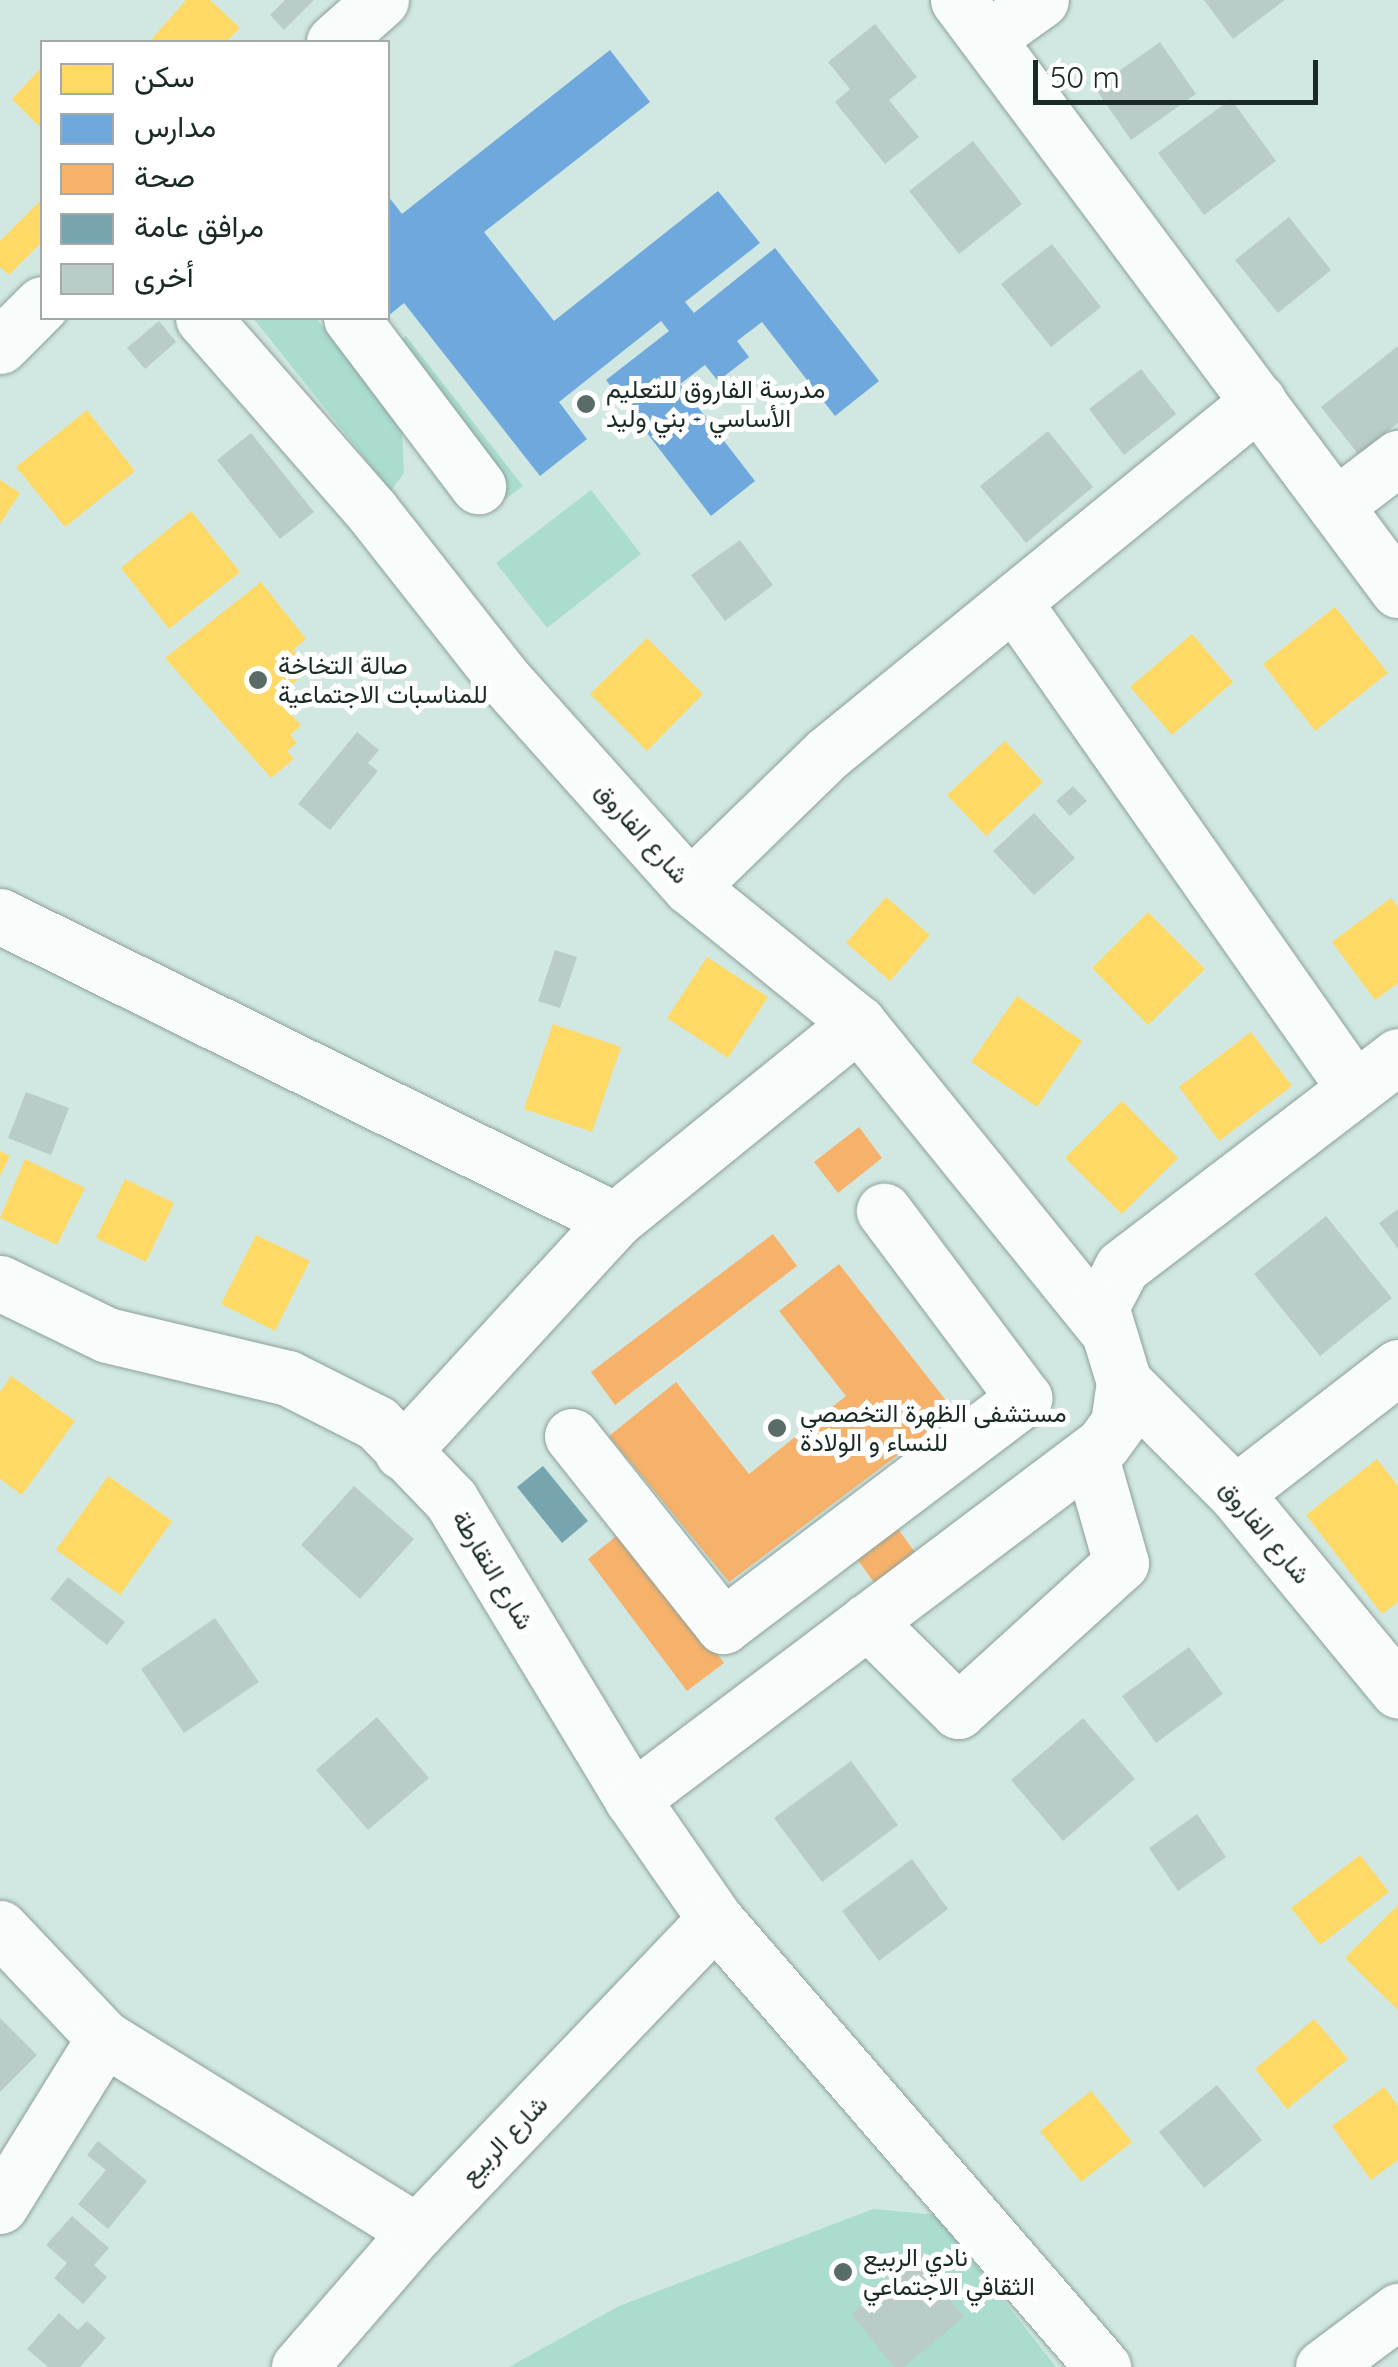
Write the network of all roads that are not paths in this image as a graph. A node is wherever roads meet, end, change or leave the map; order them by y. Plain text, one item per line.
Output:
1 (381, 0) edge
2 (1041, 0) edge
3 (973, 19) edge
4 (336, 40) edge
5 (40, 306) edge
6 (205, 320) edge
7 (353, 320) edge
8 (0, 346) edge
9 (1259, 401) junction
10 (1398, 458) edge
11 (478, 486) dead end
12 (1336, 505) junction
13 (1398, 590) edge
14 (1015, 604) junction
15 (690, 887) junction
16 (0, 916) edge
17 (858, 1023) junction
18 (1398, 1056) edge
19 (1355, 1089) junction
20 (884, 1211) dead end
21 (615, 1220) junction
22 (0, 1283) edge
23 (1103, 1326) junction
24 (1398, 1367) edge
25 (1124, 1382) junction
26 (572, 1436) dead end
27 (402, 1452) junction
28 (1090, 1454) junction
29 (1234, 1494) junction
30 (893, 1496) junction
31 (826, 1546) junction
32 (945, 1563) junction
33 (871, 1618) junction
34 (1398, 1691) edge
35 (632, 1799) junction
36 (714, 1918) junction
37 (0, 1928) edge
38 (104, 2038) junction
39 (0, 2206) edge
40 (418, 2231) junction
41 (1398, 2310) edge
42 (299, 2367) edge
43 (1102, 2367) edge
44 (1324, 2367) edge

1 - 4 street
2 - 3 street
3 - 9 street
5 - 8 street
6 - 15 street, شارع الفاروق
7 - 11 street
9 - 12 street
9 - 14 street
10 - 12 street
12 - 13 street
14 - 15 street
14 - 19 street
15 - 17 street, شارع الفاروق
16 - 21 street
17 - 21 street
17 - 23 street, شارع الفاروق
18 - 19 street
19 - 23 street
20 - 30 street
21 - 27 street
22 - 27 street, شارع النقارطة
23 - 25 street, شارع الفاروق
24 - 29 street
25 - 28 street
25 - 29 street, شارع الفاروق
26 - 31 street
27 - 35 street, شارع النقارطة
28 - 32 street
28 - 33 street
29 - 34 street, شارع الفاروق
30 - 31 street
30 - 32 street
31 - 33 street
32 - 33 street
33 - 35 street
35 - 36 street, شارع النقارطة
36 - 40 street, شارع الربيع
36 - 43 street, شارع النقارطة
37 - 38 street
38 - 39 street
38 - 40 street
40 - 42 street, شارع الربيع
41 - 44 street

